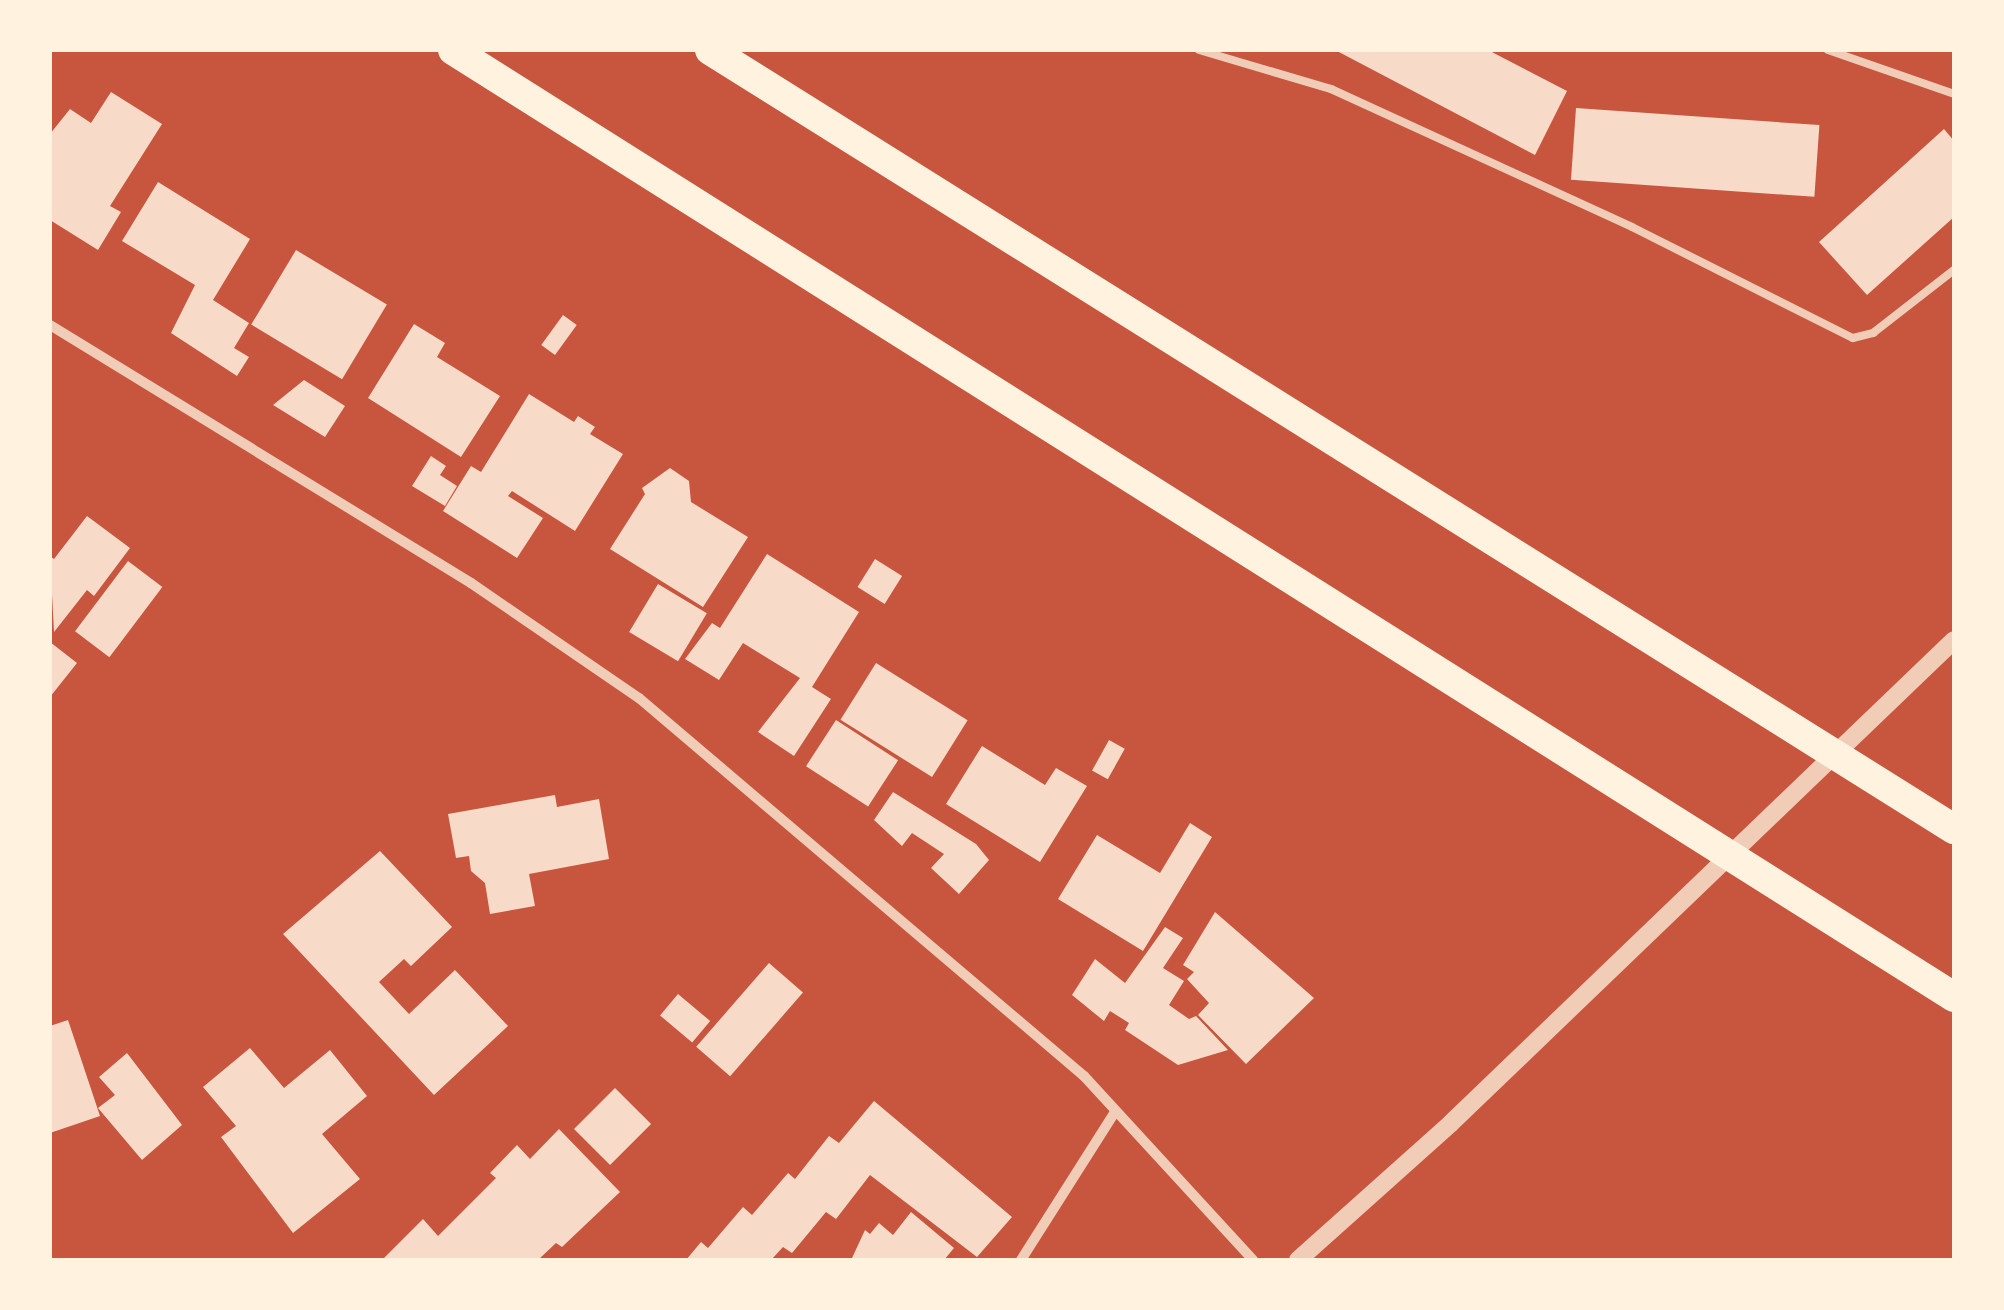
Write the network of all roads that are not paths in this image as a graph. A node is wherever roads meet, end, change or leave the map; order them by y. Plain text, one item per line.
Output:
1 (453, 50) edge
2 (710, 50) edge
3 (1199, 50) edge
4 (1828, 50) edge
5 (1954, 94) edge
6 (1954, 270) edge
7 (50, 325) edge
8 (1954, 640) edge
9 (1954, 829) edge
10 (1954, 998) edge
11 (1115, 1112) junction
12 (1021, 1260) edge
13 (1253, 1260) edge
14 (1298, 1260) edge

1 - 10 highway
2 - 9 highway
3 - 6 lane
4 - 5 lane
7 - 11 street
8 - 14 street
11 - 12 street
11 - 13 street

